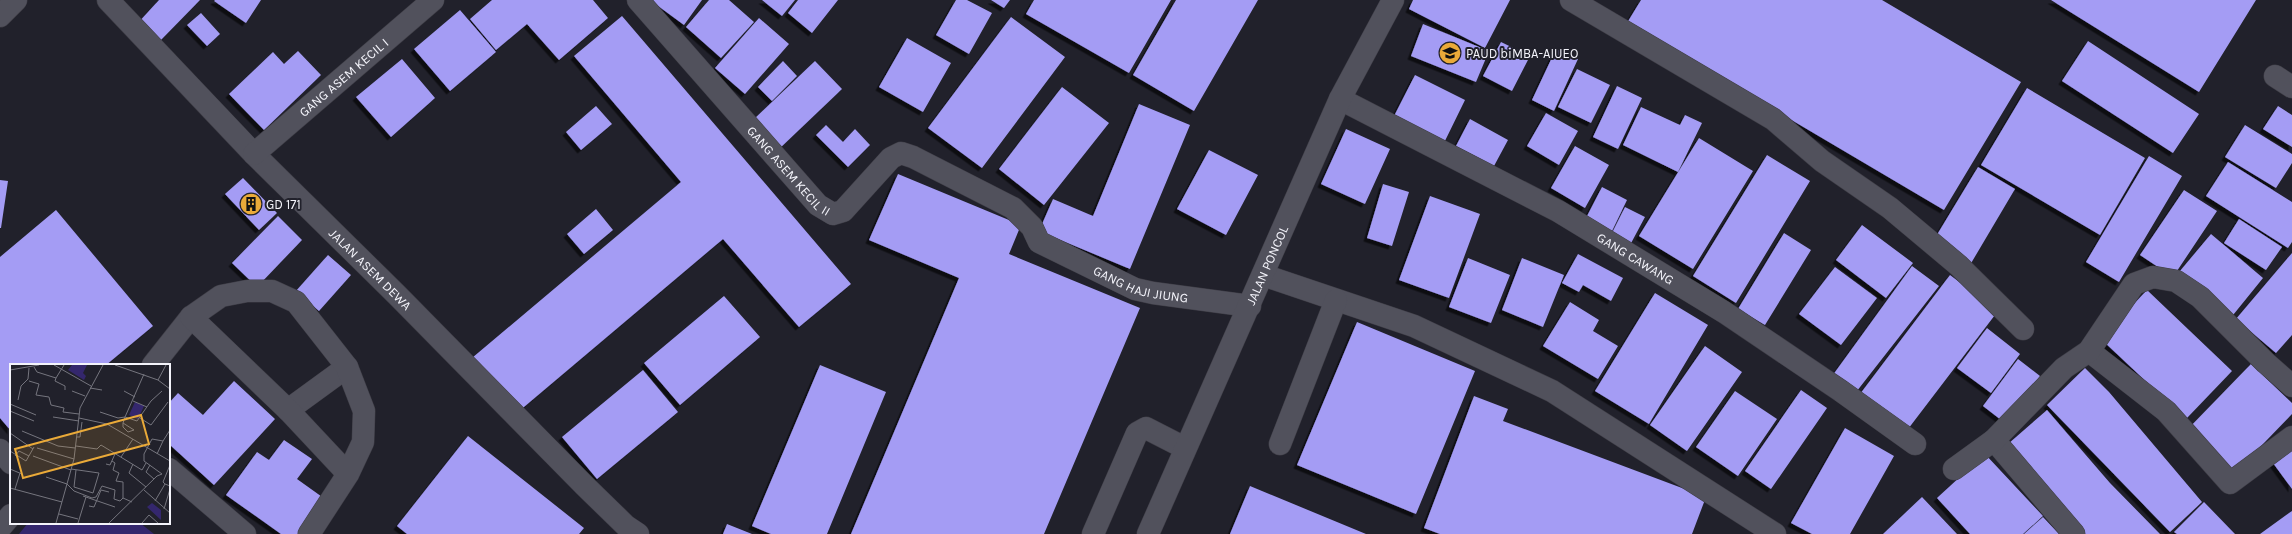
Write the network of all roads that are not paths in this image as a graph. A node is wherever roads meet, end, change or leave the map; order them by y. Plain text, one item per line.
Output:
1 (16, 0) edge
2 (108, 0) edge
3 (433, 0) edge
4 (638, 0) edge
5 (1393, 0) edge
6 (1571, 0) edge
7 (0, 16) edge
8 (1340, 98) junction
9 (254, 154) junction
10 (1039, 242) joint
11 (1263, 275) junction
12 (1336, 300) junction
13 (1250, 306) junction
14 (191, 317) junction
15 (2023, 329) dead end
16 (2089, 350) junction
17 (154, 364) edge
18 (347, 367) junction
19 (2292, 386) edge
20 (288, 410) junction
21 (2292, 437) edge
22 (1994, 440) junction
23 (1280, 444) dead end
24 (1915, 444) dead end
25 (1185, 448) junction
26 (0, 450) edge
27 (10, 462) edge
28 (1954, 469) dead end
29 (170, 470) edge
30 (348, 474) junction
31 (10, 516) edge
32 (0, 528) edge
33 (245, 534) edge
34 (310, 534) edge
35 (638, 534) edge
36 (1093, 534) edge
37 (1148, 534) edge
38 (1775, 534) edge
39 (2074, 534) edge

1 - 7 street
2 - 9 street, JALAN ASEM DEWA
3 - 9 street, GANG ASEM KECIL I
4 - 10 street, GANG ASEM KECIL II
5 - 8 street, JALAN PONCOL
6 - 15 street
8 - 11 street, JALAN PONCOL
8 - 24 street, GANG CAWANG
9 - 35 street, JALAN ASEM DEWA
10 - 13 street, GANG HAJI JIUNG
11 - 12 street
11 - 13 street, JALAN PONCOL
12 - 23 street
12 - 38 street
13 - 25 street, JALAN PONCOL
14 - 17 street
14 - 18 street
14 - 20 street
16 - 19 street
16 - 21 street
16 - 22 street
18 - 20 street
18 - 30 street
20 - 30 street
22 - 28 street
22 - 39 street
25 - 36 street
25 - 37 street, JALAN PONCOL
26 - 27 street
29 - 33 street
30 - 34 street
31 - 32 street

